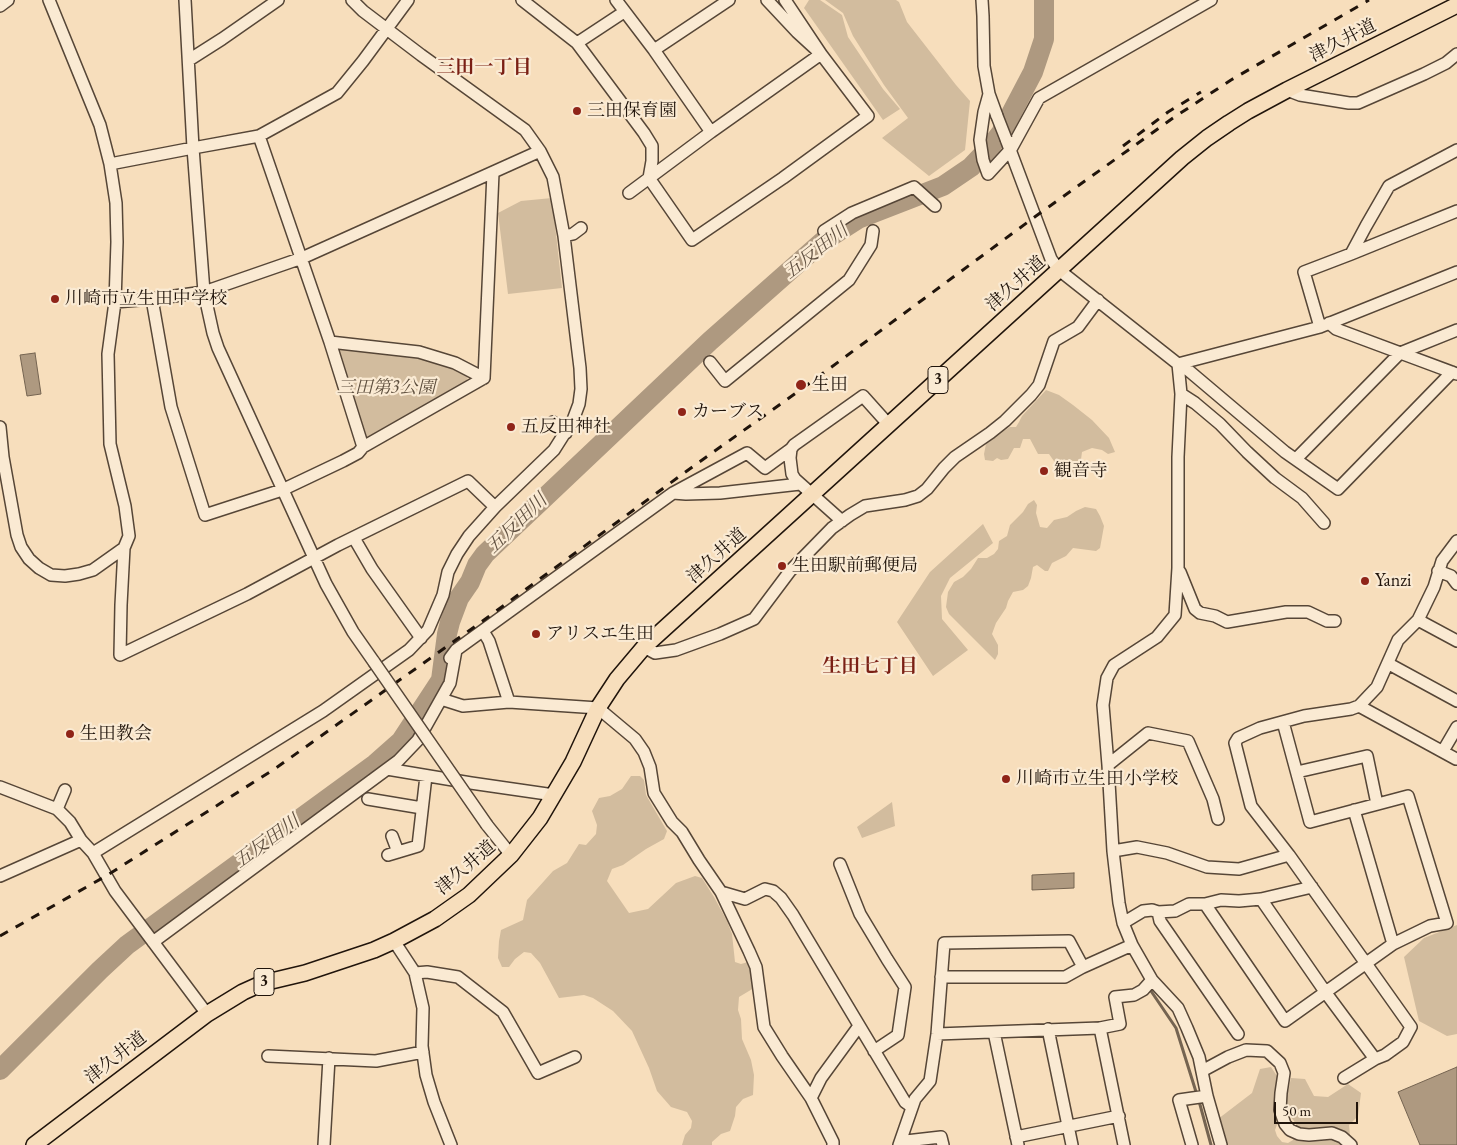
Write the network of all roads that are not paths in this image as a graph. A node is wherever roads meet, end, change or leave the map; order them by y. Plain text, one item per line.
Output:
1 (8, 0) edge
2 (49, 0) edge
3 (185, 0) edge
4 (278, 0) edge
5 (352, 0) edge
6 (408, 0) edge
7 (522, 0) edge
8 (616, 0) edge
9 (729, 0) edge
10 (767, 0) edge
11 (785, 0) edge
12 (982, 0) edge
13 (1212, 0) edge
14 (0, 6) edge
15 (1457, 6) edge
16 (624, 12) junction
17 (386, 28) junction
18 (577, 43) junction
19 (654, 50) junction
20 (821, 54) junction
21 (1457, 54) edge
22 (189, 60) junction
23 (1287, 90) junction
24 (989, 94) junction
25 (711, 132) junction
26 (259, 136) junction
27 (1009, 144) junction
28 (193, 148) junction
29 (540, 151) junction
30 (1454, 155) edge
31 (110, 164) junction
32 (493, 172) junction
33 (649, 178) junction
34 (629, 193) dead end
35 (933, 204) dead end
36 (1457, 211) edge
37 (581, 228) dead end
38 (824, 231) dead end
39 (873, 231) dead end
40 (564, 236) junction
41 (1352, 254) junction
42 (302, 258) junction
43 (1059, 270) junction
44 (1457, 272) edge
45 (204, 292) junction
46 (152, 299) junction
47 (1098, 300) junction
48 (114, 302) junction
49 (1325, 325) junction
50 (1457, 330) edge
51 (330, 342) junction
52 (1400, 353) junction
53 (710, 362) dead end
54 (1178, 364) junction
55 (1454, 373) edge
56 (484, 378) junction
57 (1180, 394) junction
58 (553, 422) dead end
59 (889, 425) junction
60 (0, 427) edge
61 (566, 433) junction
62 (363, 447) junction
63 (791, 449) junction
64 (1296, 459) junction
65 (800, 484) junction
66 (282, 490) junction
67 (673, 493) junction
68 (813, 494) junction
69 (495, 508) junction
70 (842, 521) junction
71 (1324, 523) dead end
72 (354, 538) junction
73 (1457, 542) edge
74 (124, 548) junction
75 (314, 558) junction
76 (1178, 568) junction
77 (1438, 571) junction
78 (1457, 584) edge
79 (1335, 620) dead end
80 (1418, 620) junction
81 (483, 631) junction
82 (421, 638) junction
83 (1457, 641) edge
84 (644, 647) junction
85 (1389, 664) junction
86 (441, 699) junction
87 (1457, 701) edge
88 (510, 702) junction
89 (1359, 706) junction
90 (598, 708) junction
91 (1283, 722) junction
92 (1457, 727) edge
93 (1442, 751) junction
94 (1456, 759) edge
95 (1108, 765) junction
96 (387, 769) junction
97 (1296, 772) junction
98 (426, 776) junction
99 (0, 787) edge
100 (65, 790) dead end
101 (554, 795) junction
102 (368, 799) dead end
103 (1377, 804) junction
104 (422, 808) junction
105 (57, 809) junction
106 (1354, 810) junction
107 (1218, 819) dead end
108 (392, 836) dead end
109 (81, 840) junction
110 (1113, 852) junction
111 (94, 853) junction
112 (510, 855) junction
113 (1289, 855) junction
114 (840, 864) dead end
115 (0, 876) edge
116 (1312, 887) junction
117 (721, 892) junction
118 (1261, 899) junction
119 (1205, 904) junction
120 (1158, 912) junction
121 (1123, 922) junction
122 (151, 940) junction
123 (394, 941) junction
124 (1393, 944) junction
125 (1132, 945) junction
126 (1366, 964) junction
127 (1083, 967) junction
128 (415, 973) junction
129 (941, 977) junction
130 (1152, 980) junction
131 (1326, 993) junction
132 (207, 1014) junction
133 (859, 1026) junction
134 (1100, 1028) junction
135 (1048, 1030) junction
136 (994, 1032) junction
137 (937, 1034) junction
138 (1238, 1034) dead end
139 (874, 1051) junction
140 (423, 1052) junction
141 (268, 1056) dead end
142 (575, 1057) dead end
143 (329, 1058) junction
144 (1375, 1059) junction
145 (1202, 1072) junction
146 (1344, 1078) dead end
147 (1207, 1096) junction
148 (811, 1098) junction
149 (912, 1107) junction
150 (1118, 1116) junction
151 (1068, 1126) junction
152 (1017, 1141) edge
153 (900, 1143) edge
154 (34, 1145) edge
155 (324, 1145) edge
156 (451, 1145) edge
157 (834, 1145) edge
158 (943, 1145) edge
159 (1072, 1145) edge
160 (1124, 1145) edge
161 (1192, 1145) edge
162 (1221, 1145) edge
163 (1351, 1145) edge

1 - 14 street
2 - 31 street
3 - 22 street
4 - 22 street
5 - 17 street
6 - 17 street
7 - 18 street
8 - 16 street
9 - 19 street
10 - 20 street
11 - 20 street
12 - 24 street
13 - 27 street
15 - 23 main road, 津久井道 / 3
16 - 18 street
16 - 19 street
17 - 26 street
17 - 29 street
18 - 33 street
19 - 25 street
20 - 25 street
20 - 33 street
21 - 23 street
22 - 28 street
23 - 43 main road, 津久井道 / 3
24 - 27 street, bridge
24 - 27 street
25 - 33 street
26 - 28 street
26 - 42 street
27 - 43 street
28 - 31 street
28 - 45 street
29 - 32 street
29 - 40 street
30 - 41 street
31 - 48 street
32 - 42 street
32 - 56 street
33 - 34 street
35 - 38 street
36 - 41 street
37 - 40 street
39 - 53 street
40 - 61 street
41 - 49 street
42 - 45 street
42 - 51 street
43 - 47 street
43 - 59 main road, 津久井道 / 3
44 - 49 street
45 - 46 street
45 - 66 street
46 - 48 street
46 - 66 street
47 - 54 street
47 - 70 street
48 - 74 street
49 - 52 street
49 - 54 street
50 - 52 street
51 - 56 street
51 - 62 street
52 - 55 street
52 - 64 street
54 - 57 street
54 - 64 street
55 - 64 street
56 - 62 street
57 - 71 street
57 - 76 street
58 - 61 street
59 - 63 street
59 - 68 main road, 津久井道 / 3
60 - 74 street
61 - 69 street
62 - 66 street
63 - 65 street
63 - 67 street
65 - 67 street
65 - 68 street
66 - 75 street
67 - 81 street
68 - 70 street
68 - 84 main road, 津久井道 / 3
69 - 72 street
69 - 82 street
70 - 84 street
72 - 75 street
72 - 82 street
73 - 77 street
74 - 75 street
75 - 112 street, bridge
76 - 79 street
76 - 95 street
77 - 78 street
77 - 80 street
80 - 83 street
80 - 85 street
81 - 86 street
81 - 88 street
82 - 111 street
84 - 90 main road, 津久井道 / 3
85 - 87 street
85 - 89 street
86 - 88 street
86 - 96 street
88 - 90 street
89 - 91 street
89 - 93 street
90 - 101 main road, 津久井道 / 3
90 - 117 street
91 - 97 street
91 - 113 street
92 - 93 street
93 - 94 street
95 - 107 street
95 - 110 street
96 - 98 street
96 - 122 street
97 - 103 street
97 - 106 street
98 - 101 street
98 - 104 street
99 - 105 street
100 - 105 street
101 - 112 main road, 津久井道 / 3
102 - 104 street
103 - 106 street
103 - 124 street
104 - 108 street
105 - 109 street
106 - 124 street
109 - 111 street
109 - 115 street
110 - 113 street
110 - 121 street
111 - 122 street
112 - 123 main road, 津久井道 / 3
113 - 116 street
114 - 139 street
116 - 118 street
116 - 126 street
117 - 133 street
117 - 148 street
118 - 119 street
118 - 131 street
119 - 120 street
119 - 131 street
120 - 121 street
120 - 138 street
121 - 125 street
122 - 132 street
123 - 128 street
123 - 132 main road, 津久井道 / 3
124 - 126 street
125 - 127 street
125 - 130 street
126 - 131 street
126 - 144 street
127 - 129 street
127 - 129 street
128 - 140 street
128 - 142 street
129 - 137 street
130 - 134 street
130 - 145 street
131 - 144 street
132 - 154 main road, 津久井道 / 3
133 - 139 street
133 - 148 street
134 - 135 street
134 - 150 street
135 - 136 street
135 - 151 street
136 - 137 street
136 - 152 street
137 - 149 street
139 - 149 street
140 - 143 street
140 - 156 street
141 - 143 street
143 - 155 street
144 - 146 street
145 - 147 street
145 - 163 street
147 - 161 street
147 - 162 street
148 - 157 street
149 - 153 street
150 - 151 street
150 - 160 street
151 - 152 street
151 - 159 street
153 - 158 street

